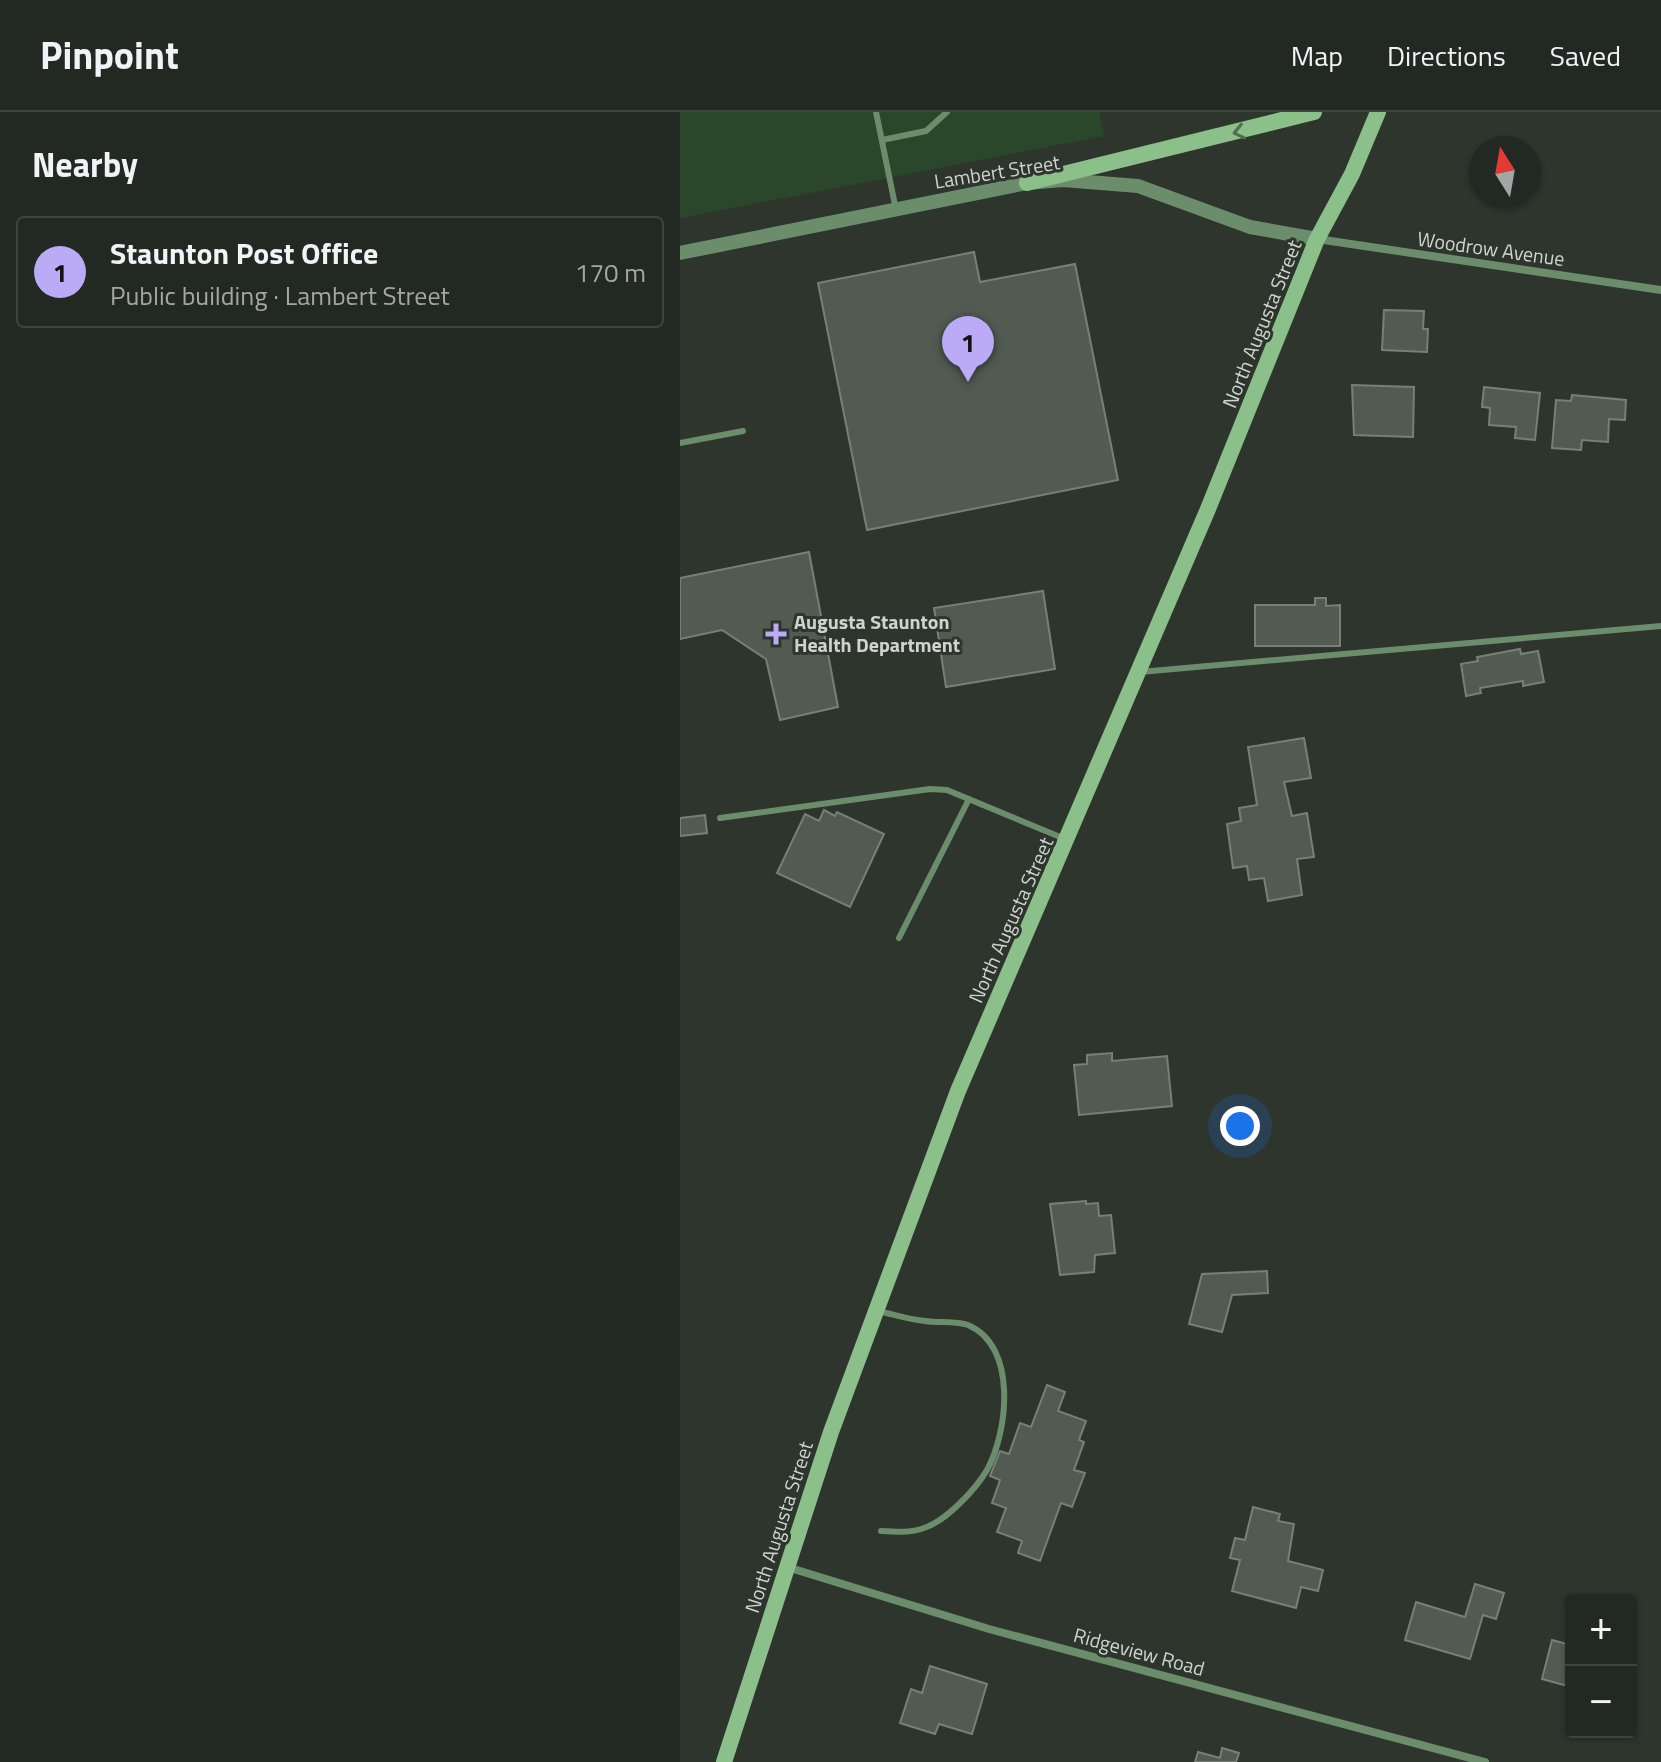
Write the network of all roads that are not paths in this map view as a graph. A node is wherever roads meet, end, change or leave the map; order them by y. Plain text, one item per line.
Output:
1 (876, 112) edge
2 (947, 112) edge
3 (1314, 112) edge
4 (1378, 112) edge
5 (882, 140) junction
6 (1027, 183) junction
7 (896, 210) junction
8 (1317, 239) junction
9 (680, 253) edge
10 (1661, 290) edge
11 (743, 431) dead end
12 (680, 443) edge
13 (1661, 626) edge
14 (1140, 672) junction
15 (969, 799) junction
16 (720, 818) dead end
17 (1068, 840) junction
18 (899, 938) dead end
19 (877, 1311) junction
20 (881, 1531) dead end
21 (787, 1567) junction
22 (724, 1762) edge
23 (1485, 1762) edge

1 - 5 lane
2 - 5 lane
3 -> 6 main road
4 - 8 main road, North Augusta Street
5 - 7 lane
6 - 7 street, Lambert Street
6 - 8 street, Lambert Street
7 - 9 street, Lambert Street
8 - 10 street, Woodrow Avenue
8 - 14 main road, North Augusta Street
11 - 12 lane
13 - 14 lane
14 - 17 main road, North Augusta Street
15 - 16 lane
15 - 17 lane
15 - 18 lane
17 - 19 main road, North Augusta Street
19 - 20 lane
19 - 21 main road, North Augusta Street
21 - 22 main road, North Augusta Street
21 - 23 street, Ridgeview Road

